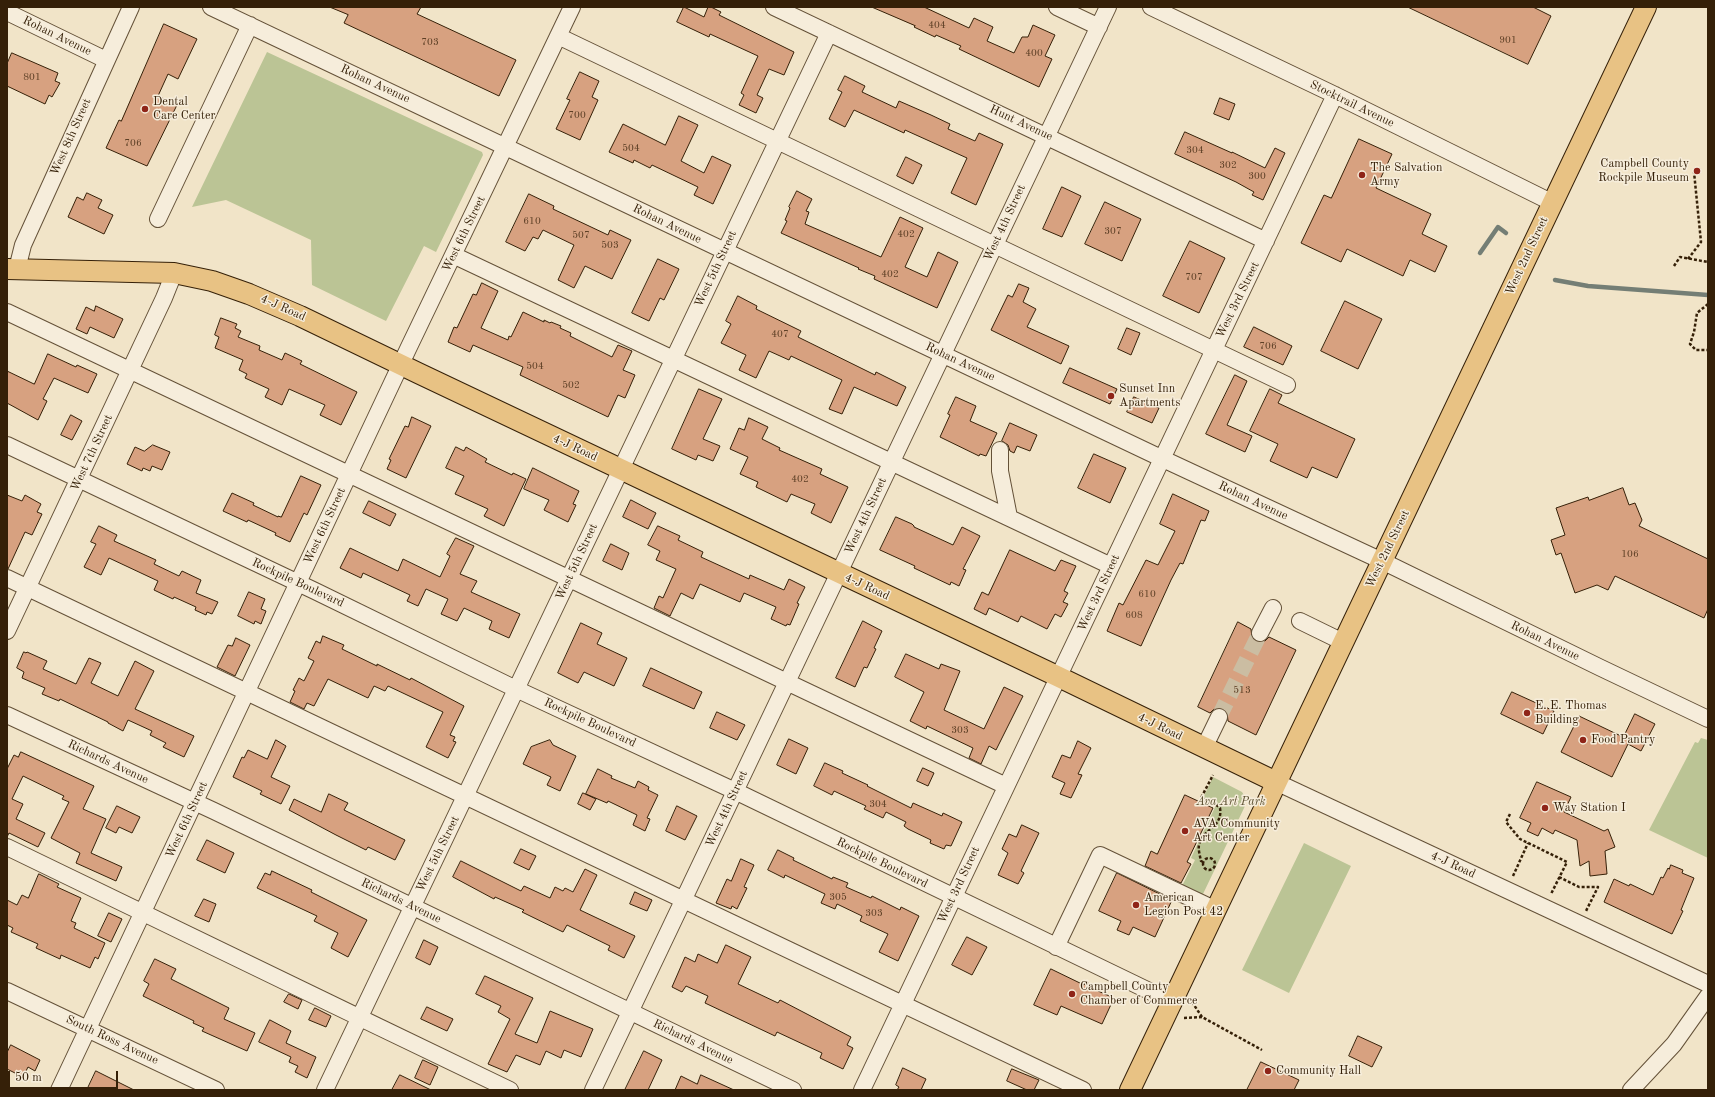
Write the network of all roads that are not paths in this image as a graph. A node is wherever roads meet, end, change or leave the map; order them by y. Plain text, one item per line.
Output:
1 (131, 7) edge
2 (211, 7) edge
3 (572, 7) edge
4 (774, 7) edge
5 (1056, 7) edge
6 (1108, 7) edge
7 (1151, 7) edge
8 (1646, 7) edge
9 (7, 12) edge
10 (250, 25) junction
11 (1099, 27) junction
12 (829, 33) junction
13 (558, 36) junction
14 (106, 60) junction
15 (1335, 95) junction
16 (1047, 136) junction
17 (778, 140) junction
18 (506, 146) junction
19 (1553, 203) junction
20 (158, 219) dead end
21 (1266, 241) junction
22 (994, 246) junction
23 (725, 252) junction
24 (453, 255) junction
25 (12, 269) edge
26 (174, 273) junction
27 (7, 312) edge
28 (1214, 350) junction
29 (943, 354) junction
30 (674, 359) junction
31 (401, 365) junction
32 (130, 371) junction
33 (1287, 385) dead end
34 (7, 445) edge
35 (1000, 450) dead end
36 (1163, 459) junction
37 (891, 461) junction
38 (621, 469) junction
39 (349, 476) junction
40 (79, 480) junction
41 (1009, 517) junction
42 (1382, 561) junction
43 (1112, 566) junction
44 (839, 574) junction
45 (7, 578) edge
46 (569, 579) junction
47 (298, 583) junction
48 (27, 588) junction
49 (1273, 608) dead end
50 (1300, 621) dead end
51 (7, 631) edge
52 (1260, 633) tunnel mouth
53 (1343, 642) junction
54 (1059, 677) junction
55 (788, 681) junction
56 (516, 689) junction
57 (248, 691) junction
58 (7, 715) edge
59 (1219, 717) tunnel mouth
60 (1708, 719) edge
61 (1204, 748) junction
62 (1276, 782) junction
63 (1006, 786) junction
64 (735, 792) junction
65 (466, 796) junction
66 (196, 802) junction
67 (7, 847) edge
68 (954, 898) junction
69 (683, 901) junction
70 (413, 906) junction
71 (1216, 910) junction
72 (144, 912) junction
73 (1056, 947) junction
74 (1708, 984) edge
75 (7, 991) edge
76 (1708, 996) edge
77 (1172, 1002) junction
78 (902, 1003) junction
79 (631, 1012) junction
80 (360, 1018) junction
81 (88, 1029) junction
82 (59, 1090) edge
83 (216, 1090) edge
84 (325, 1090) edge
85 (510, 1090) edge
86 (593, 1090) edge
87 (793, 1090) edge
88 (862, 1090) edge
89 (1083, 1090) edge
90 (1130, 1090) edge
91 (1632, 1090) edge

1 - 14 street, West 8th Street
2 - 10 street, Rohan Avenue
3 - 13 street, West 6th Street
4 - 12 street, Hunt Avenue
5 - 11 street
6 - 11 street, West 4th Street
7 - 15 street, Stocktrail Avenue
8 - 19 main road, West 2nd Street
9 - 14 street, Rohan Avenue
10 - 18 street, Rohan Avenue
10 - 20 street
11 - 16 street, West 4th Street
12 - 16 street, Hunt Avenue
12 - 17 street, West 5th Street
13 - 17 street
13 - 18 street, West 6th Street
14 - 25 street, West 8th Street
15 - 19 street, Stocktrail Avenue
15 - 21 street, West 3rd Street
16 - 21 street, Hunt Avenue
16 - 22 street, West 4th Street
17 - 22 street
17 - 23 street, West 5th Street
18 - 23 street, Rohan Avenue
18 - 24 street, West 6th Street
19 - 42 main road, West 2nd Street
21 - 28 street, West 3rd Street
22 - 28 street
22 - 29 street, West 4th Street
23 - 29 street, Rohan Avenue
23 - 30 street, West 5th Street
24 - 30 street
24 - 31 street, West 6th Street
25 - 26 main road, 4-J Road
26 - 31 main road, 4-J Road
26 - 32 street, West 7th Street
27 - 32 street
28 - 33 street
28 - 36 street, West 3rd Street
29 - 36 street, Rohan Avenue
29 - 37 street, West 4th Street
30 - 37 street
30 - 38 street, West 5th Street
31 - 38 main road, 4-J Road
31 - 39 street, West 6th Street
32 - 39 street
32 - 40 street, West 7th Street
34 - 40 street, Rockpile Boulevard
35 - 41 street
36 - 42 street, Rohan Avenue
36 - 43 street, West 3rd Street
37 - 41 street
37 - 44 street, West 4th Street
38 - 44 main road, 4-J Road
38 - 46 street, West 5th Street
39 - 46 street
39 - 47 street, West 6th Street
40 - 47 street, Rockpile Boulevard
40 - 48 street, West 7th Street
41 - 43 street
42 - 53 main road, West 2nd Street
42 - 60 street, Rohan Avenue
43 - 54 street, West 3rd Street
44 - 54 main road, 4-J Road
44 - 55 street, West 4th Street
45 - 48 street
46 - 55 street
46 - 56 street, West 5th Street
47 - 56 street, Rockpile Boulevard
47 - 57 street, West 6th Street
48 - 51 street, West 7th Street
48 - 57 street
49 - 52 street
50 - 53 street
53 - 62 main road, West 2nd Street
54 - 61 main road, 4-J Road
54 - 63 street, West 3rd Street
55 - 63 street
55 - 64 street, West 4th Street
56 - 64 street, Rockpile Boulevard
56 - 65 street, West 5th Street
57 - 65 street
57 - 66 street, West 6th Street
58 - 66 street, Richards Avenue
59 - 61 street
61 - 62 main road, 4-J Road
62 - 71 main road, West 2nd Street
62 - 74 street, 4-J Road
63 - 68 street, West 3rd Street
64 - 68 street, Rockpile Boulevard
64 - 69 street, West 4th Street
65 - 69 street
65 - 70 street, West 5th Street
66 - 70 street, Richards Avenue
66 - 72 street, West 6th Street
67 - 72 street
68 - 73 street, Rockpile Boulevard
68 - 78 street, West 3rd Street
69 - 78 street
69 - 79 street, West 4th Street
70 - 79 street, Richards Avenue
70 - 80 street, West 5th Street
71 - 73 street
71 - 77 main road, West 2nd Street
72 - 80 street
72 - 81 street, West 6th Street
73 - 77 street, Rockpile Boulevard
75 - 81 street, South Ross Avenue
76 - 91 street
77 - 90 main road, West 2nd Street
78 - 88 street, West 3rd Street
78 - 89 street
79 - 86 street, West 4th Street
79 - 87 street, Richards Avenue
80 - 84 street, West 5th Street
80 - 85 street
81 - 82 street, West 6th Street
81 - 83 street, South Ross Avenue

